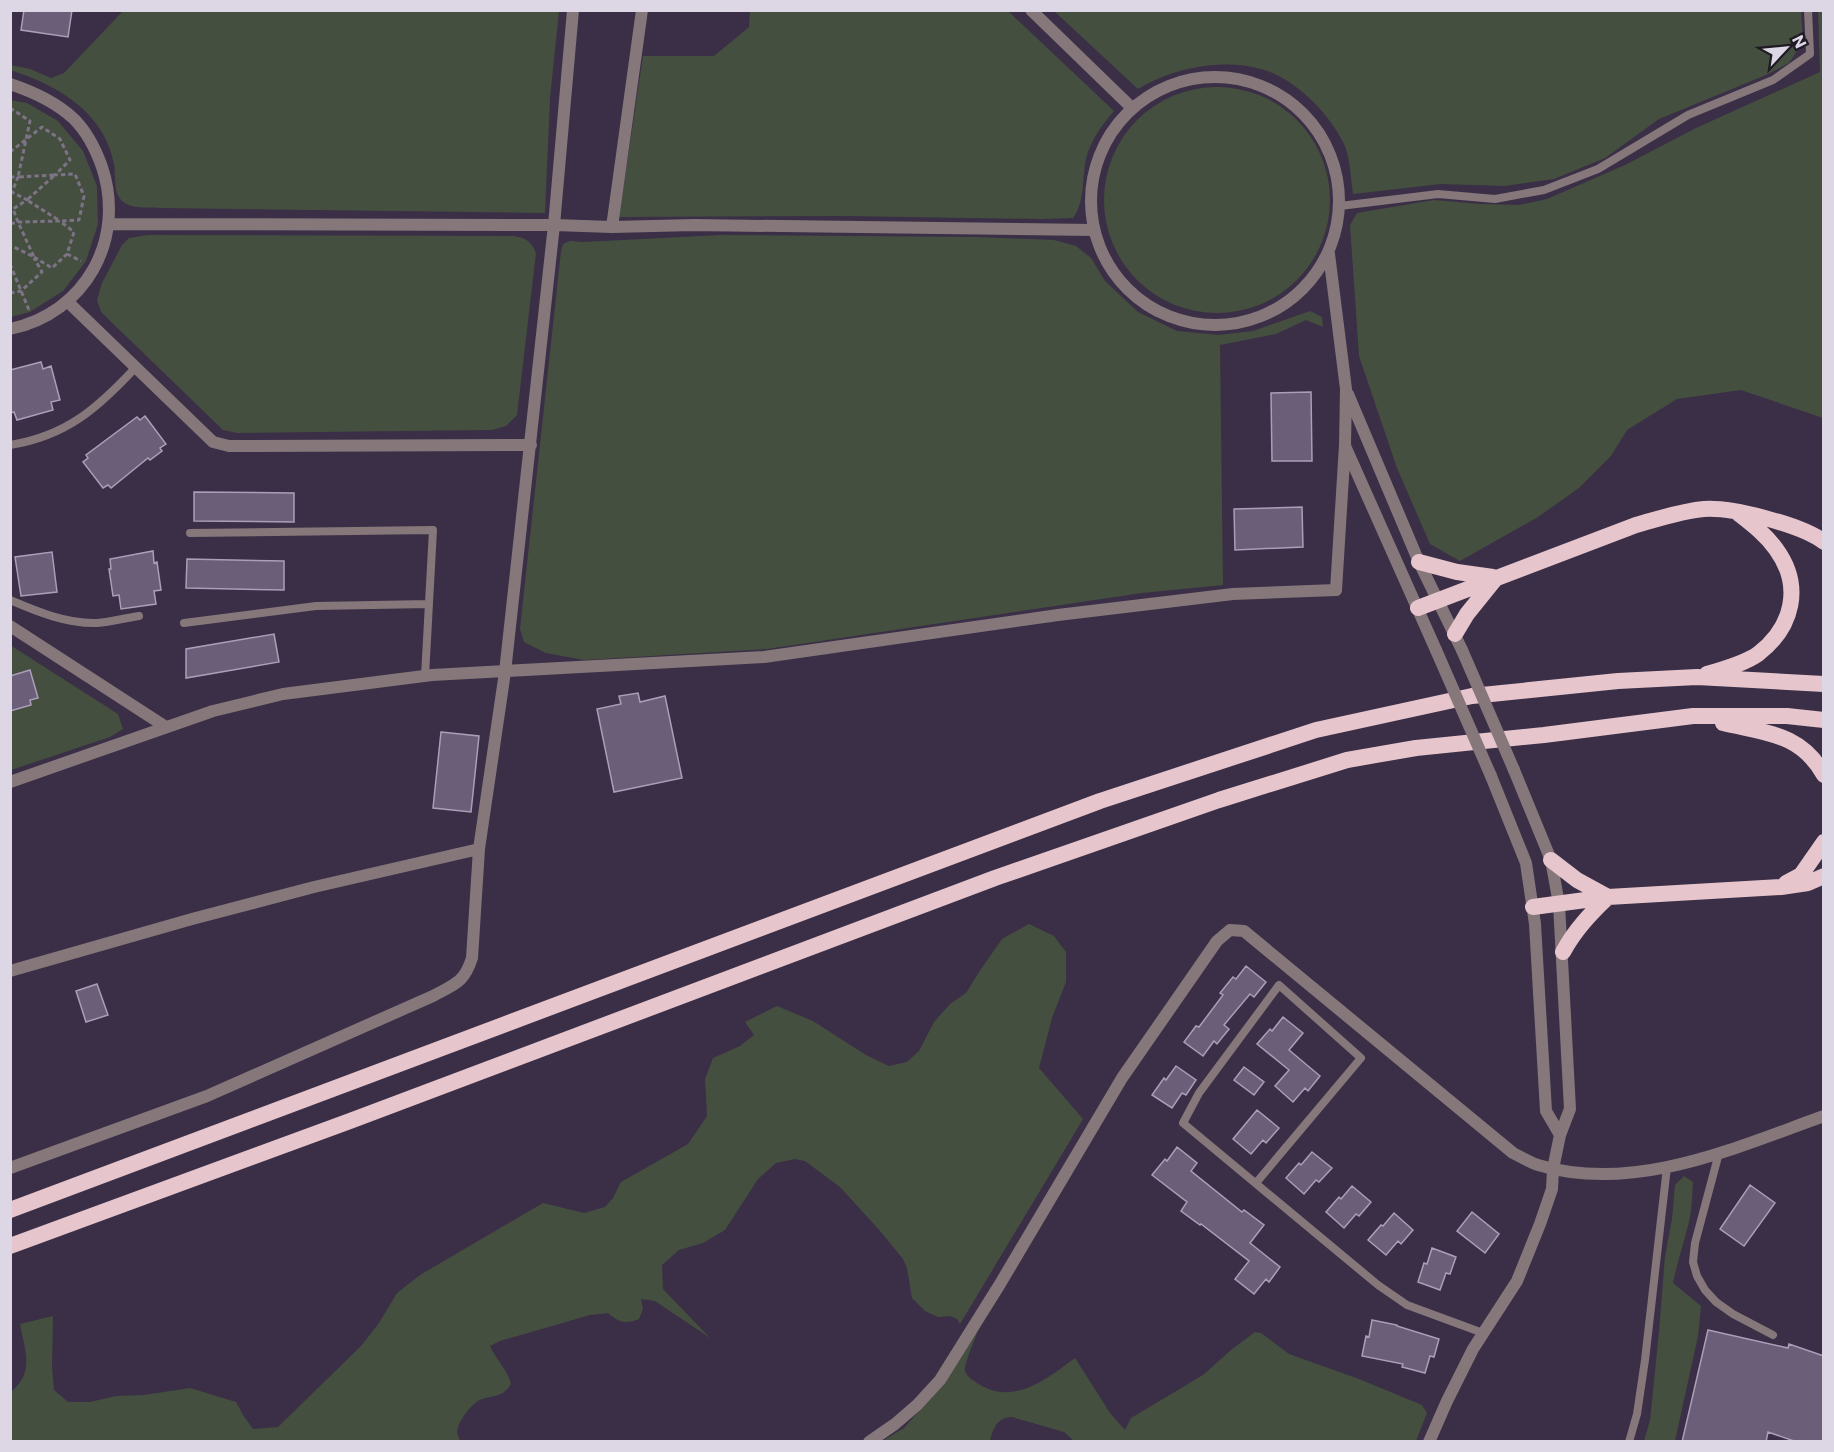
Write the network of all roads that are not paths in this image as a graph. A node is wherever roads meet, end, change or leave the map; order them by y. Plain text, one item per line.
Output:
1 (573, 10) edge
2 (642, 10) edge
3 (1031, 10) edge
4 (1808, 10) edge
5 (10, 84) edge
6 (1131, 108) junction
7 (1340, 206) junction
8 (109, 224) junction
9 (555, 225) junction
10 (612, 227) junction
11 (1093, 231) junction
12 (1329, 254) junction
13 (68, 302) junction
14 (10, 329) edge
15 (136, 367) junction
16 (1346, 389) junction
17 (531, 444) junction
18 (10, 445) edge
19 (1345, 445) junction
20 (1738, 513) junction
21 (190, 533) dead end
22 (1824, 542) edge
23 (1419, 562) junction
24 (1497, 577) junction
25 (1438, 599) junction
26 (10, 600) edge
27 (429, 604) junction
28 (1419, 608) junction
29 (139, 616) dead end
30 (184, 623) dead end
31 (10, 626) edge
32 (1455, 634) junction
33 (506, 672) junction
34 (425, 676) junction
35 (1697, 677) junction
36 (1824, 684) edge
37 (1693, 716) junction
38 (1824, 720) edge
39 (166, 727) junction
40 (1824, 775) edge
41 (10, 782) edge
42 (1824, 842) edge
43 (479, 849) junction
44 (1551, 860) junction
45 (1824, 876) edge
46 (1780, 887) junction
47 (1608, 897) junction
48 (1559, 904) junction
49 (1533, 907) junction
50 (1563, 952) junction
51 (10, 970) edge
52 (1824, 1116) edge
53 (1560, 1135) junction
54 (1719, 1153) junction
55 (1667, 1167) junction
56 (10, 1168) edge
57 (1553, 1169) junction
58 (1256, 1183) junction
59 (10, 1210) edge
60 (10, 1246) edge
61 (1483, 1333) junction
62 (1773, 1335) dead end
63 (868, 1442) edge
64 (1429, 1442) edge
65 (1629, 1442) edge

1 - 9 street
2 - 10 street
3 - 6 street
4 - 7 lane
5 - 8 street
6 - 7 street
6 - 11 street
7 - 12 street
8 - 9 street
8 - 13 street
9 - 10 street
9 - 17 street
10 - 11 street
11 - 12 street
12 - 16 street
13 - 14 street
13 - 15 street
15 - 17 street
15 - 18 lane
16 - 19 street
16 - 23 street
17 - 33 street
19 - 28 street
19 - 33 street
20 - 22 highway
20 - 24 highway
20 - 35 highway
21 - 27 lane
23 - 24 highway
23 - 25 street
24 - 25 highway
24 - 32 highway
25 - 28 highway
25 - 32 street
26 - 29 lane
27 - 30 lane
27 - 34 lane
28 - 49 street, bridge
31 - 39 street
32 - 44 street, bridge
33 - 34 street
33 - 43 street
34 - 39 street
35 - 36 highway
35 - 59 highway
37 - 38 highway
37 - 40 highway
37 - 60 highway
39 - 41 street
42 - 46 highway
43 - 51 street
43 - 56 street
44 - 47 highway
44 - 48 street
45 - 46 highway
46 - 47 highway
47 - 48 highway
47 - 50 highway
48 - 49 highway
48 - 50 street
49 - 53 street
50 - 53 street
52 - 54 street
53 - 57 street
54 - 55 street
54 - 62 lane
55 - 57 street
55 - 65 lane
57 - 61 street
57 - 63 street
58 - 58 lane
58 - 61 lane
61 - 64 street

